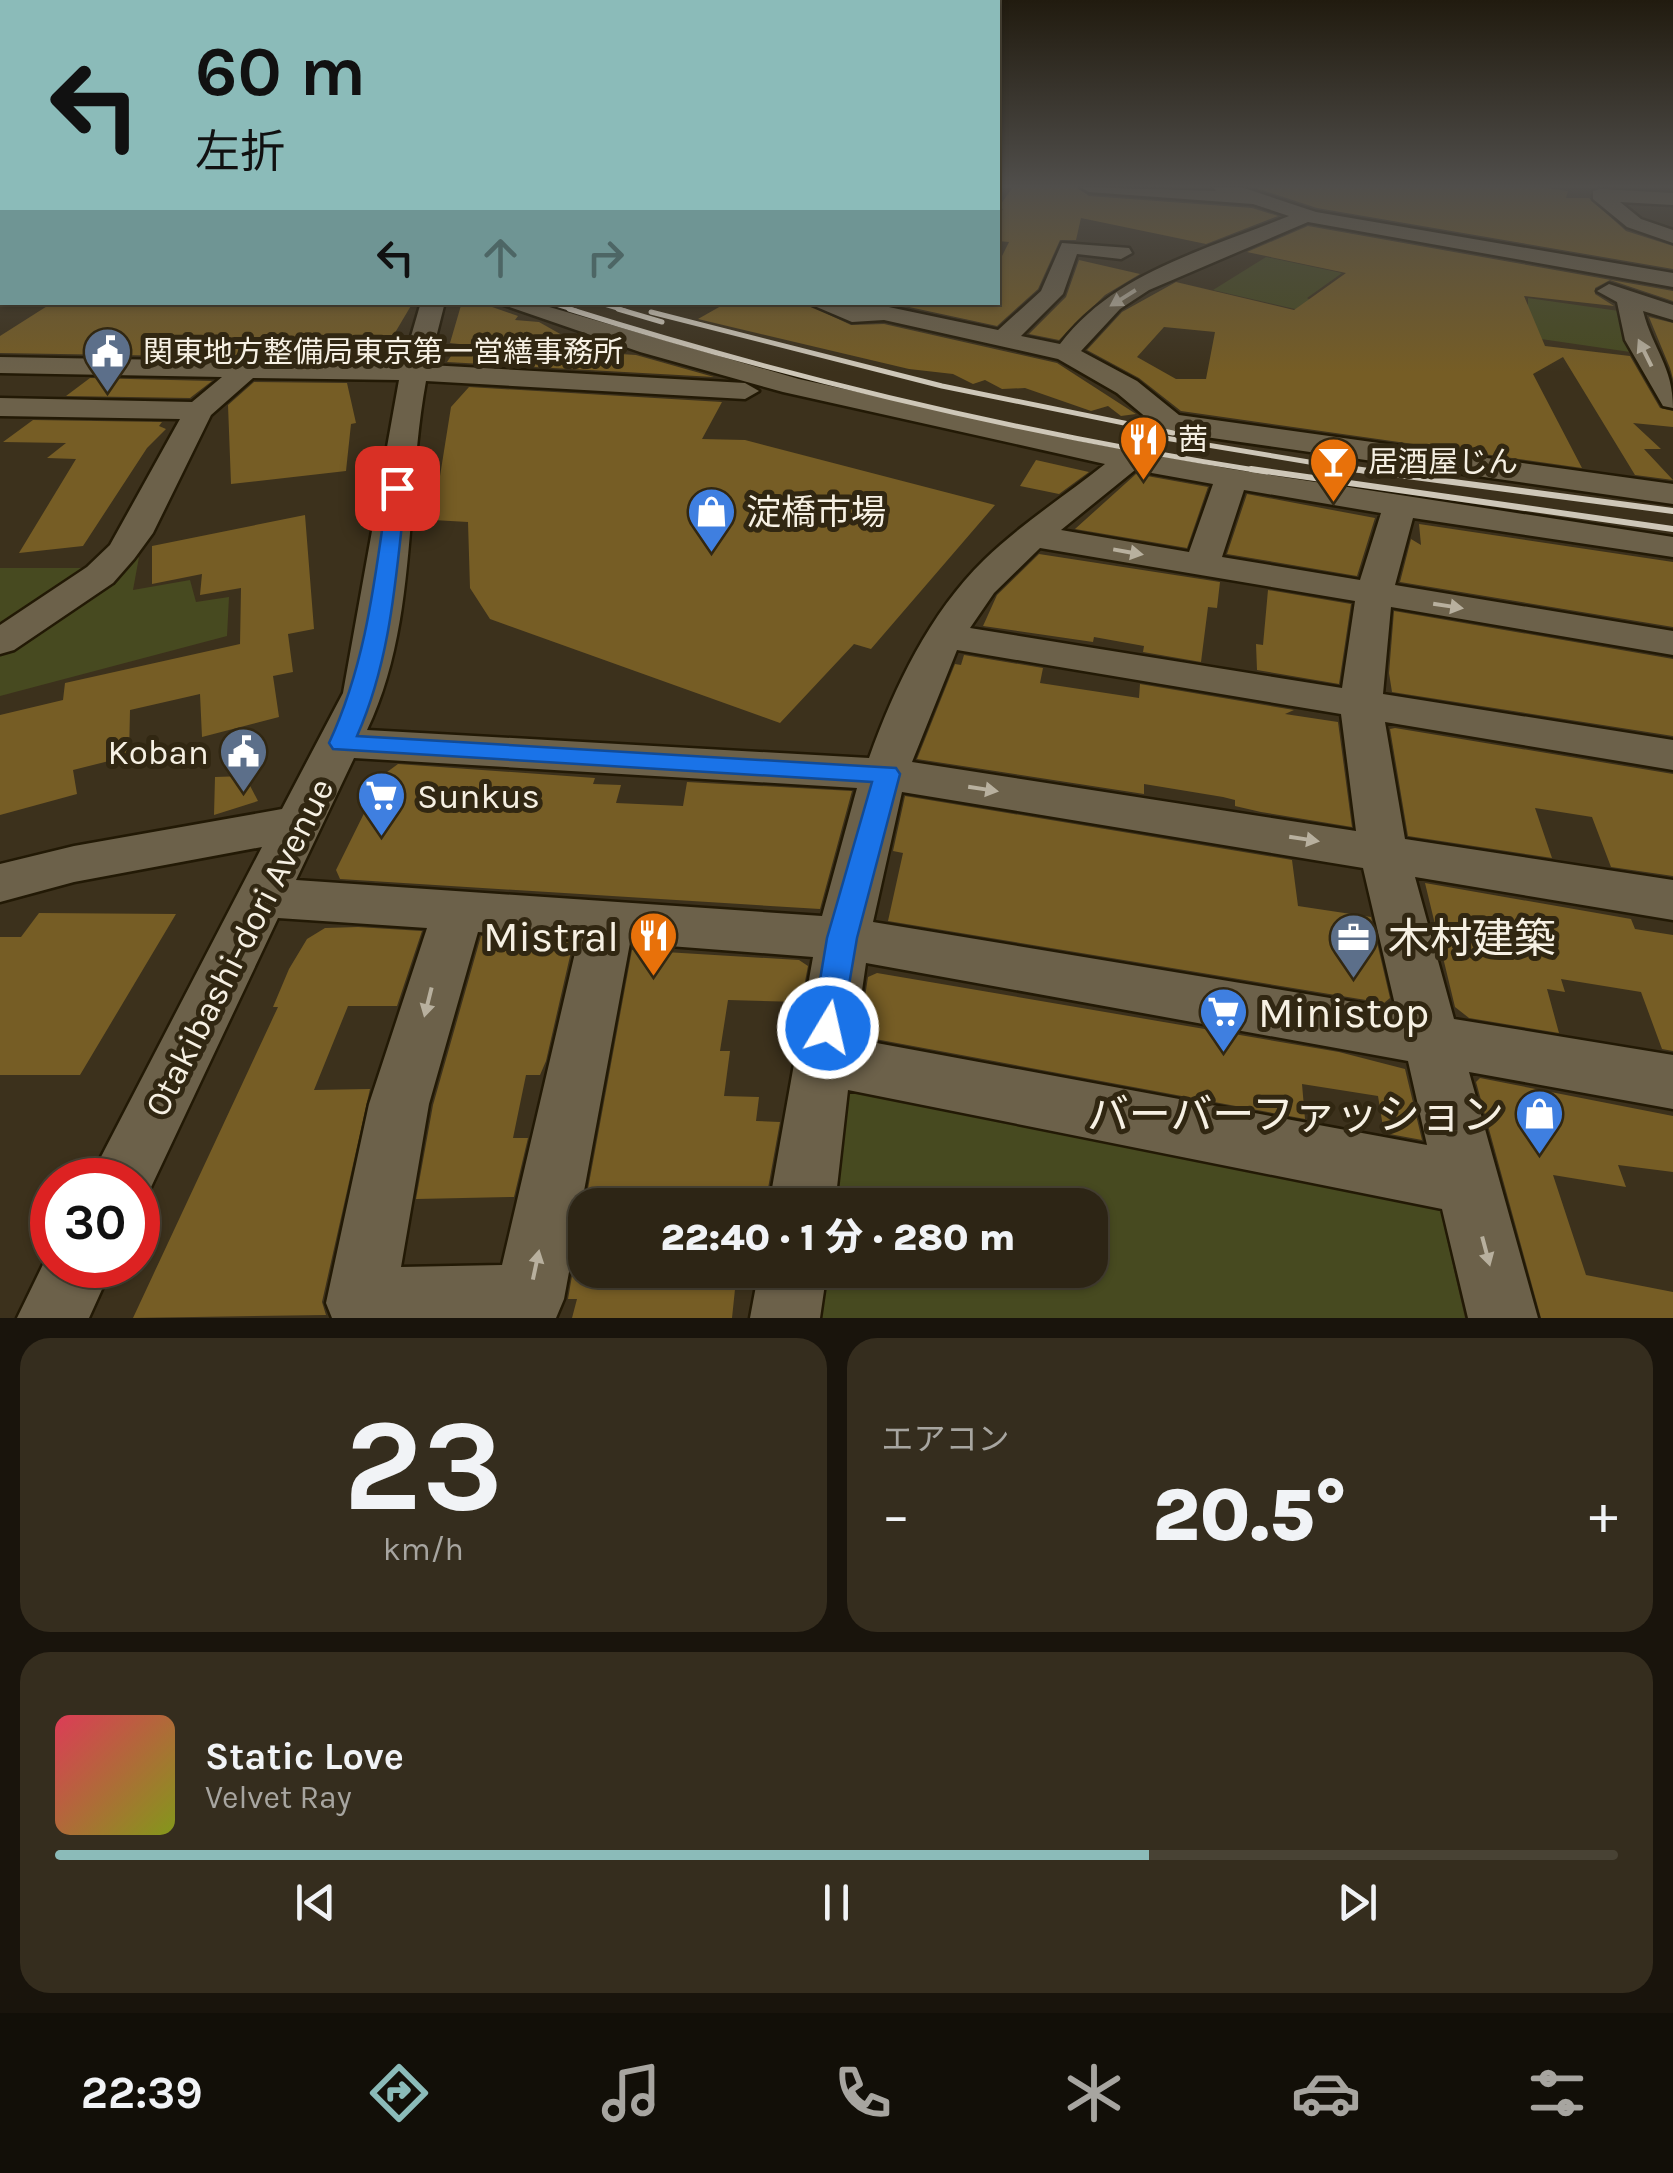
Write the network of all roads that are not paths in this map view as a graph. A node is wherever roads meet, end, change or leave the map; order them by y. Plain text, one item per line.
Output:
1 (1068, 249) edge
2 (1082, 249) edge
3 (1229, 249) edge
4 (1493, 249) edge
5 (1121, 253) dead end
6 (1596, 267) junction
7 (1673, 280) edge
8 (1629, 301) junction
9 (433, 305) edge
10 (515, 305) edge
11 (825, 305) edge
12 (1673, 313) edge
13 (1002, 340) junction
14 (1066, 354) junction
15 (0, 365) edge
16 (246, 369) junction
17 (412, 372) junction
18 (819, 394) junction
19 (1673, 400) edge
20 (0, 407) edge
21 (198, 411) junction
22 (1131, 457) junction
23 (1231, 480) junction
24 (1673, 494) edge
25 (1398, 507) junction
26 (1032, 536) junction
27 (1673, 548) edge
28 (1202, 565) junction
29 (1374, 594) junction
30 (944, 636) junction
31 (0, 642) edge
32 (1673, 643) edge
33 (1361, 704) junction
34 (342, 743) junction
35 (1673, 755) edge
36 (887, 774) junction
37 (302, 822) junction
38 (1383, 852) junction
39 (0, 883) edge
40 (265, 897) junction
41 (1673, 900) edge
42 (460, 911) junction
43 (608, 921) junction
44 (842, 938) junction
45 (1431, 1042) junction
46 (824, 1060) junction
47 (1673, 1082) edge
48 (133, 1158) edge
49 (1468, 1183) junction
50 (805, 1188) edge
51 (67, 1288) edge
52 (790, 1288) edge
53 (447, 1309) edge
54 (52, 1318) edge
55 (786, 1318) edge
56 (1503, 1318) edge

1 - 13 street
2 - 5 street
3 -> 14 street
4 - 6 street
6 - 7 street
6 - 8 street
8 - 12 street
19 -> 8 street
9 - 17 street, Otakibashi-dori Avenue
10 - 18 street
11 - 13 street
13 - 14 street
14 - 24 street
15 - 16 street
16 - 17 street
16 - 21 street
17 - 18 street
17 - 34 street, Otakibashi-dori Avenue
18 - 22 street
20 - 21 street
21 - 31 street
22 - 23 street
22 - 26 street
23 - 25 street
23 - 28 street
25 - 27 street
25 - 29 street
26 -> 28 street
26 - 30 street
28 - 29 street
29 -> 32 street
29 - 33 street
30 - 33 street
30 - 36 street
33 - 35 street
33 - 38 street
34 - 36 street
34 - 37 street, Otakibashi-dori Avenue
36 -> 38 street
36 - 44 street
37 - 39 street
37 - 40 street, Otakibashi-dori Avenue
38 - 41 street
38 - 45 street
40 - 42 street
40 - 48 street, Otakibashi-dori Avenue
42 - 43 street
42 -> 53 street
43 - 44 street
53 -> 43 street
44 - 45 street
44 - 46 street
45 - 47 street
45 - 49 street
46 - 49 street
46 - 50 street
49 -> 56 street
51 - 54 street
52 - 55 street

